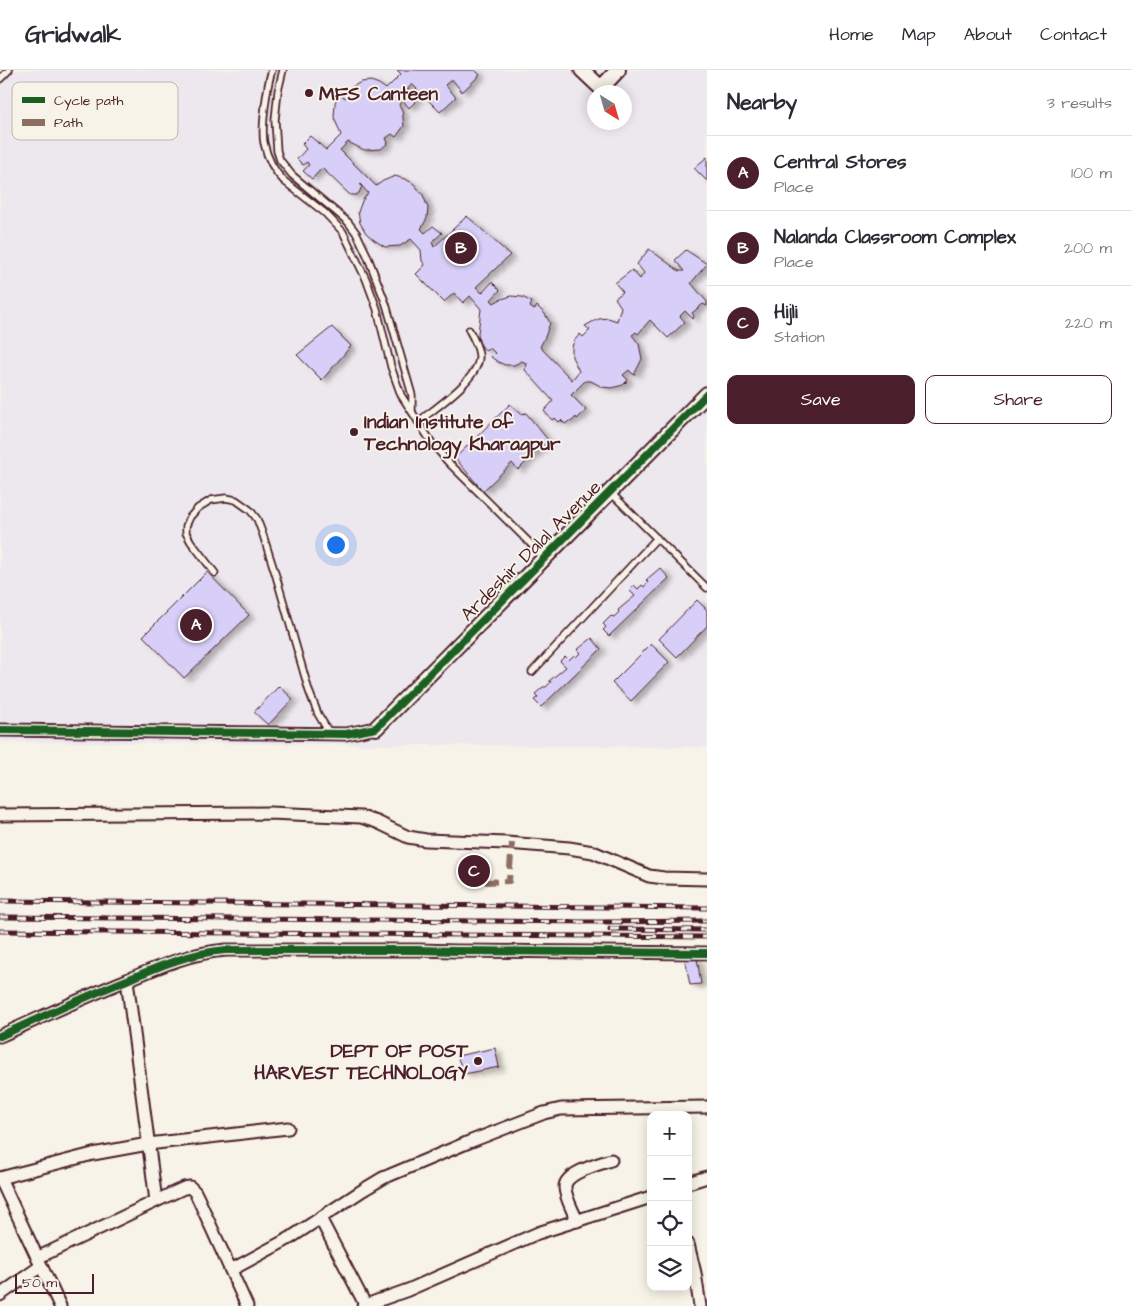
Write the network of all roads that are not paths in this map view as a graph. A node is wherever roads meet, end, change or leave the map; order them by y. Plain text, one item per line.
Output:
1 (9, 70) edge
2 (272, 70) edge
3 (283, 70) edge
4 (582, 70) edge
5 (618, 70) edge
6 (0, 79) edge
7 (469, 330) dead end
8 (707, 394) edge
9 (412, 412) junction
10 (418, 422) junction
11 (610, 492) junction
12 (657, 538) junction
13 (545, 558) junction
14 (215, 572) dead end
15 (707, 588) edge
16 (532, 672) dead end
17 (376, 728) joint
18 (0, 730) edge
19 (330, 734) junction
20 (0, 815) edge
21 (707, 879) edge
22 (707, 954) edge
23 (127, 980) junction
24 (0, 1036) edge
25 (707, 1107) edge
26 (288, 1128) dead end
27 (148, 1144) junction
28 (611, 1160) dead end
29 (707, 1177) edge
30 (0, 1178) edge
31 (692, 1182) edge
32 (647, 1198) edge
33 (156, 1201) junction
34 (320, 1218) junction
35 (577, 1221) junction
36 (688, 1246) edge
37 (39, 1262) junction
38 (231, 1270) junction
39 (0, 1295) edge
40 (60, 1306) edge
41 (248, 1306) edge
42 (365, 1306) edge
43 (700, 1306) edge

1 - 6 lane
2 - 9 lane
3 - 9 lane
4 - 5 street
7 - 10 lane
8 - 11 street, Ardeshir Dalal Avenue
9 - 10 lane
10 - 13 lane
11 - 12 lane
11 - 13 street, Ardeshir Dalal Avenue
12 - 15 lane
12 - 16 lane
13 - 17 street, Ardeshir Dalal Avenue
14 - 19 lane
17 - 19 street
18 - 19 street
20 - 21 street
22 - 23 street
23 - 24 street
23 - 27 street
25 - 34 street
26 - 27 street
27 - 30 street
27 - 33 street
28 - 35 street
29 - 31 street
30 - 37 street
32 - 35 street
33 - 37 street
33 - 38 street
34 - 38 street
34 - 42 street
35 - 42 street
36 - 43 street
37 - 39 street
37 - 40 street
38 - 41 street

